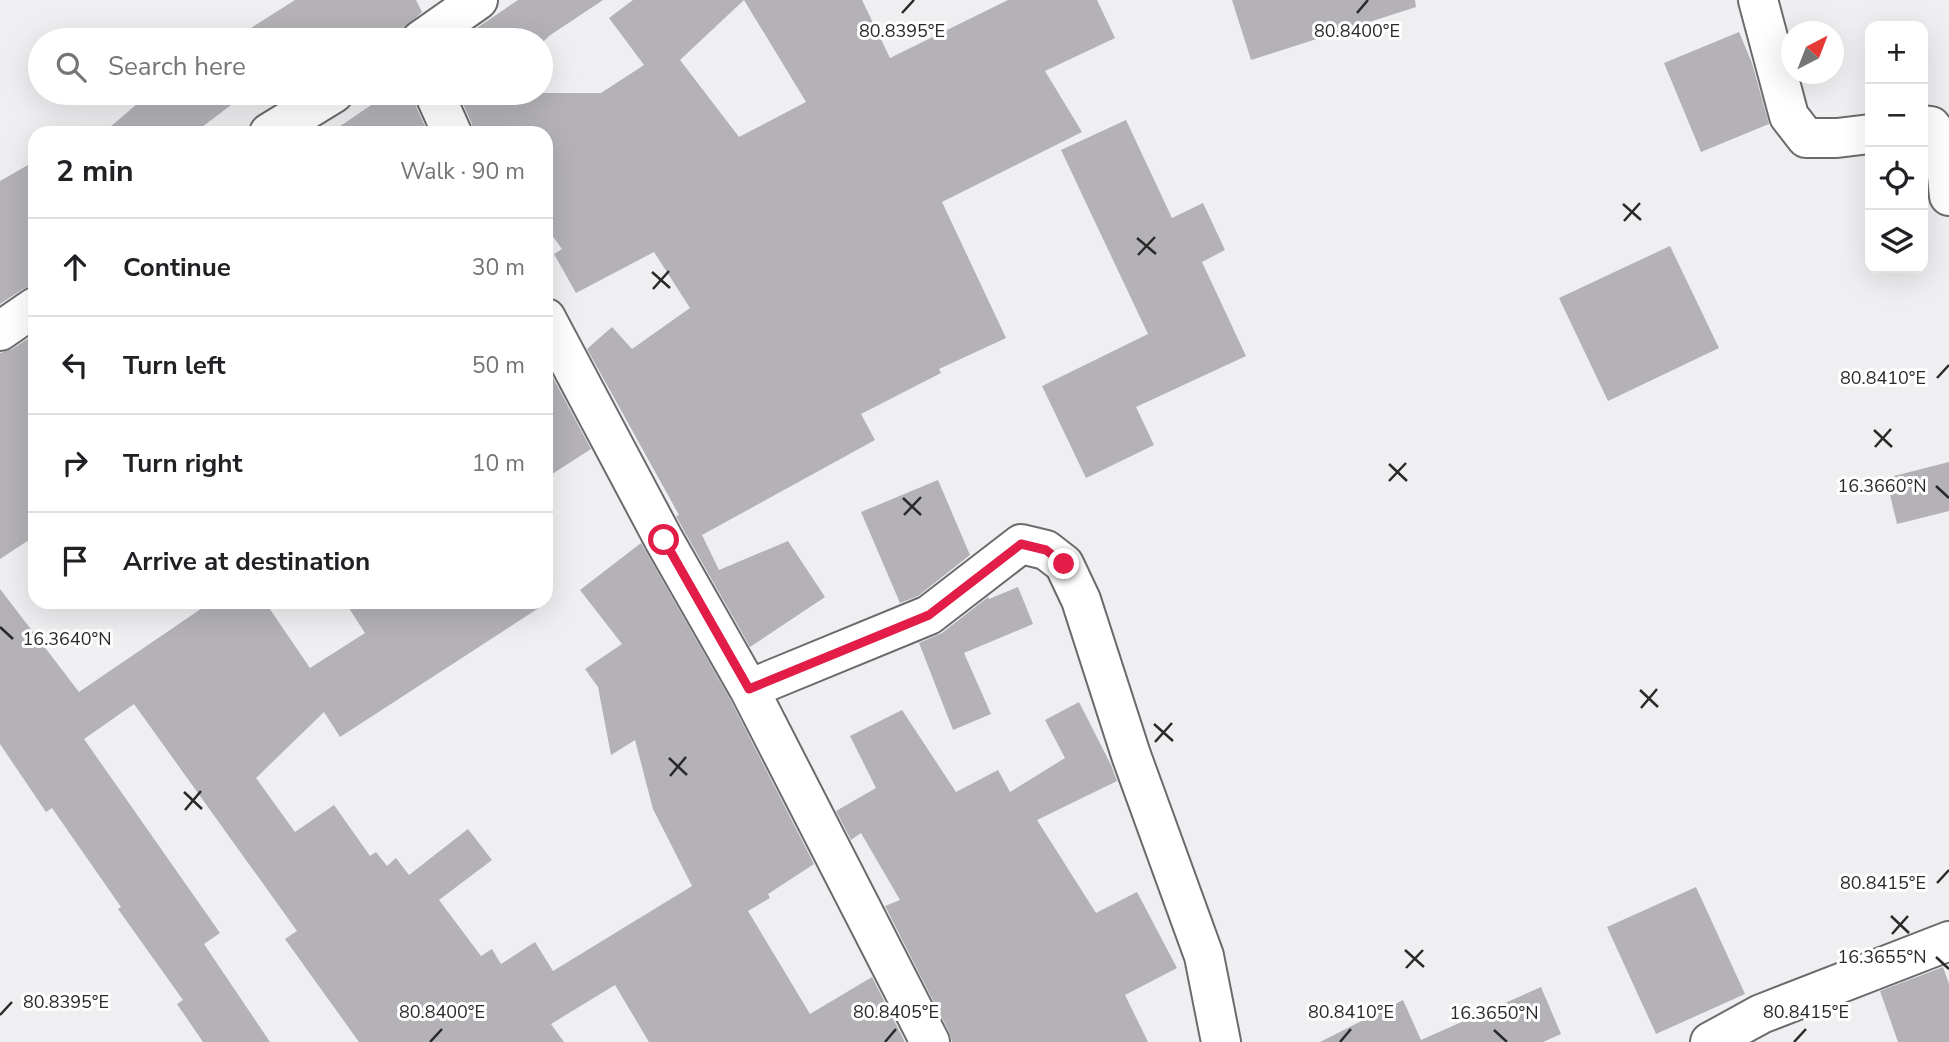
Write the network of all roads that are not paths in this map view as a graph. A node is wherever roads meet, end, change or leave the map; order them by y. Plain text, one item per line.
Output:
1 (478, 0) edge
2 (1758, 0) edge
3 (438, 28) edge
4 (314, 105) edge
5 (439, 105) edge
6 (280, 126) edge
7 (449, 126) edge
8 (1928, 126) edge
9 (1865, 135) edge
10 (1949, 196) edge
11 (28, 312) edge
12 (0, 331) edge
13 (553, 331) edge
14 (749, 689) junction
15 (1949, 941) edge
16 (930, 1042) edge
17 (1221, 1042) edge
18 (1710, 1042) edge

1 - 3 street
2 - 9 street
4 - 6 street
5 - 7 street
8 - 10 street
11 - 12 street
13 - 14 street
14 - 16 street
14 - 17 street
15 - 18 street

